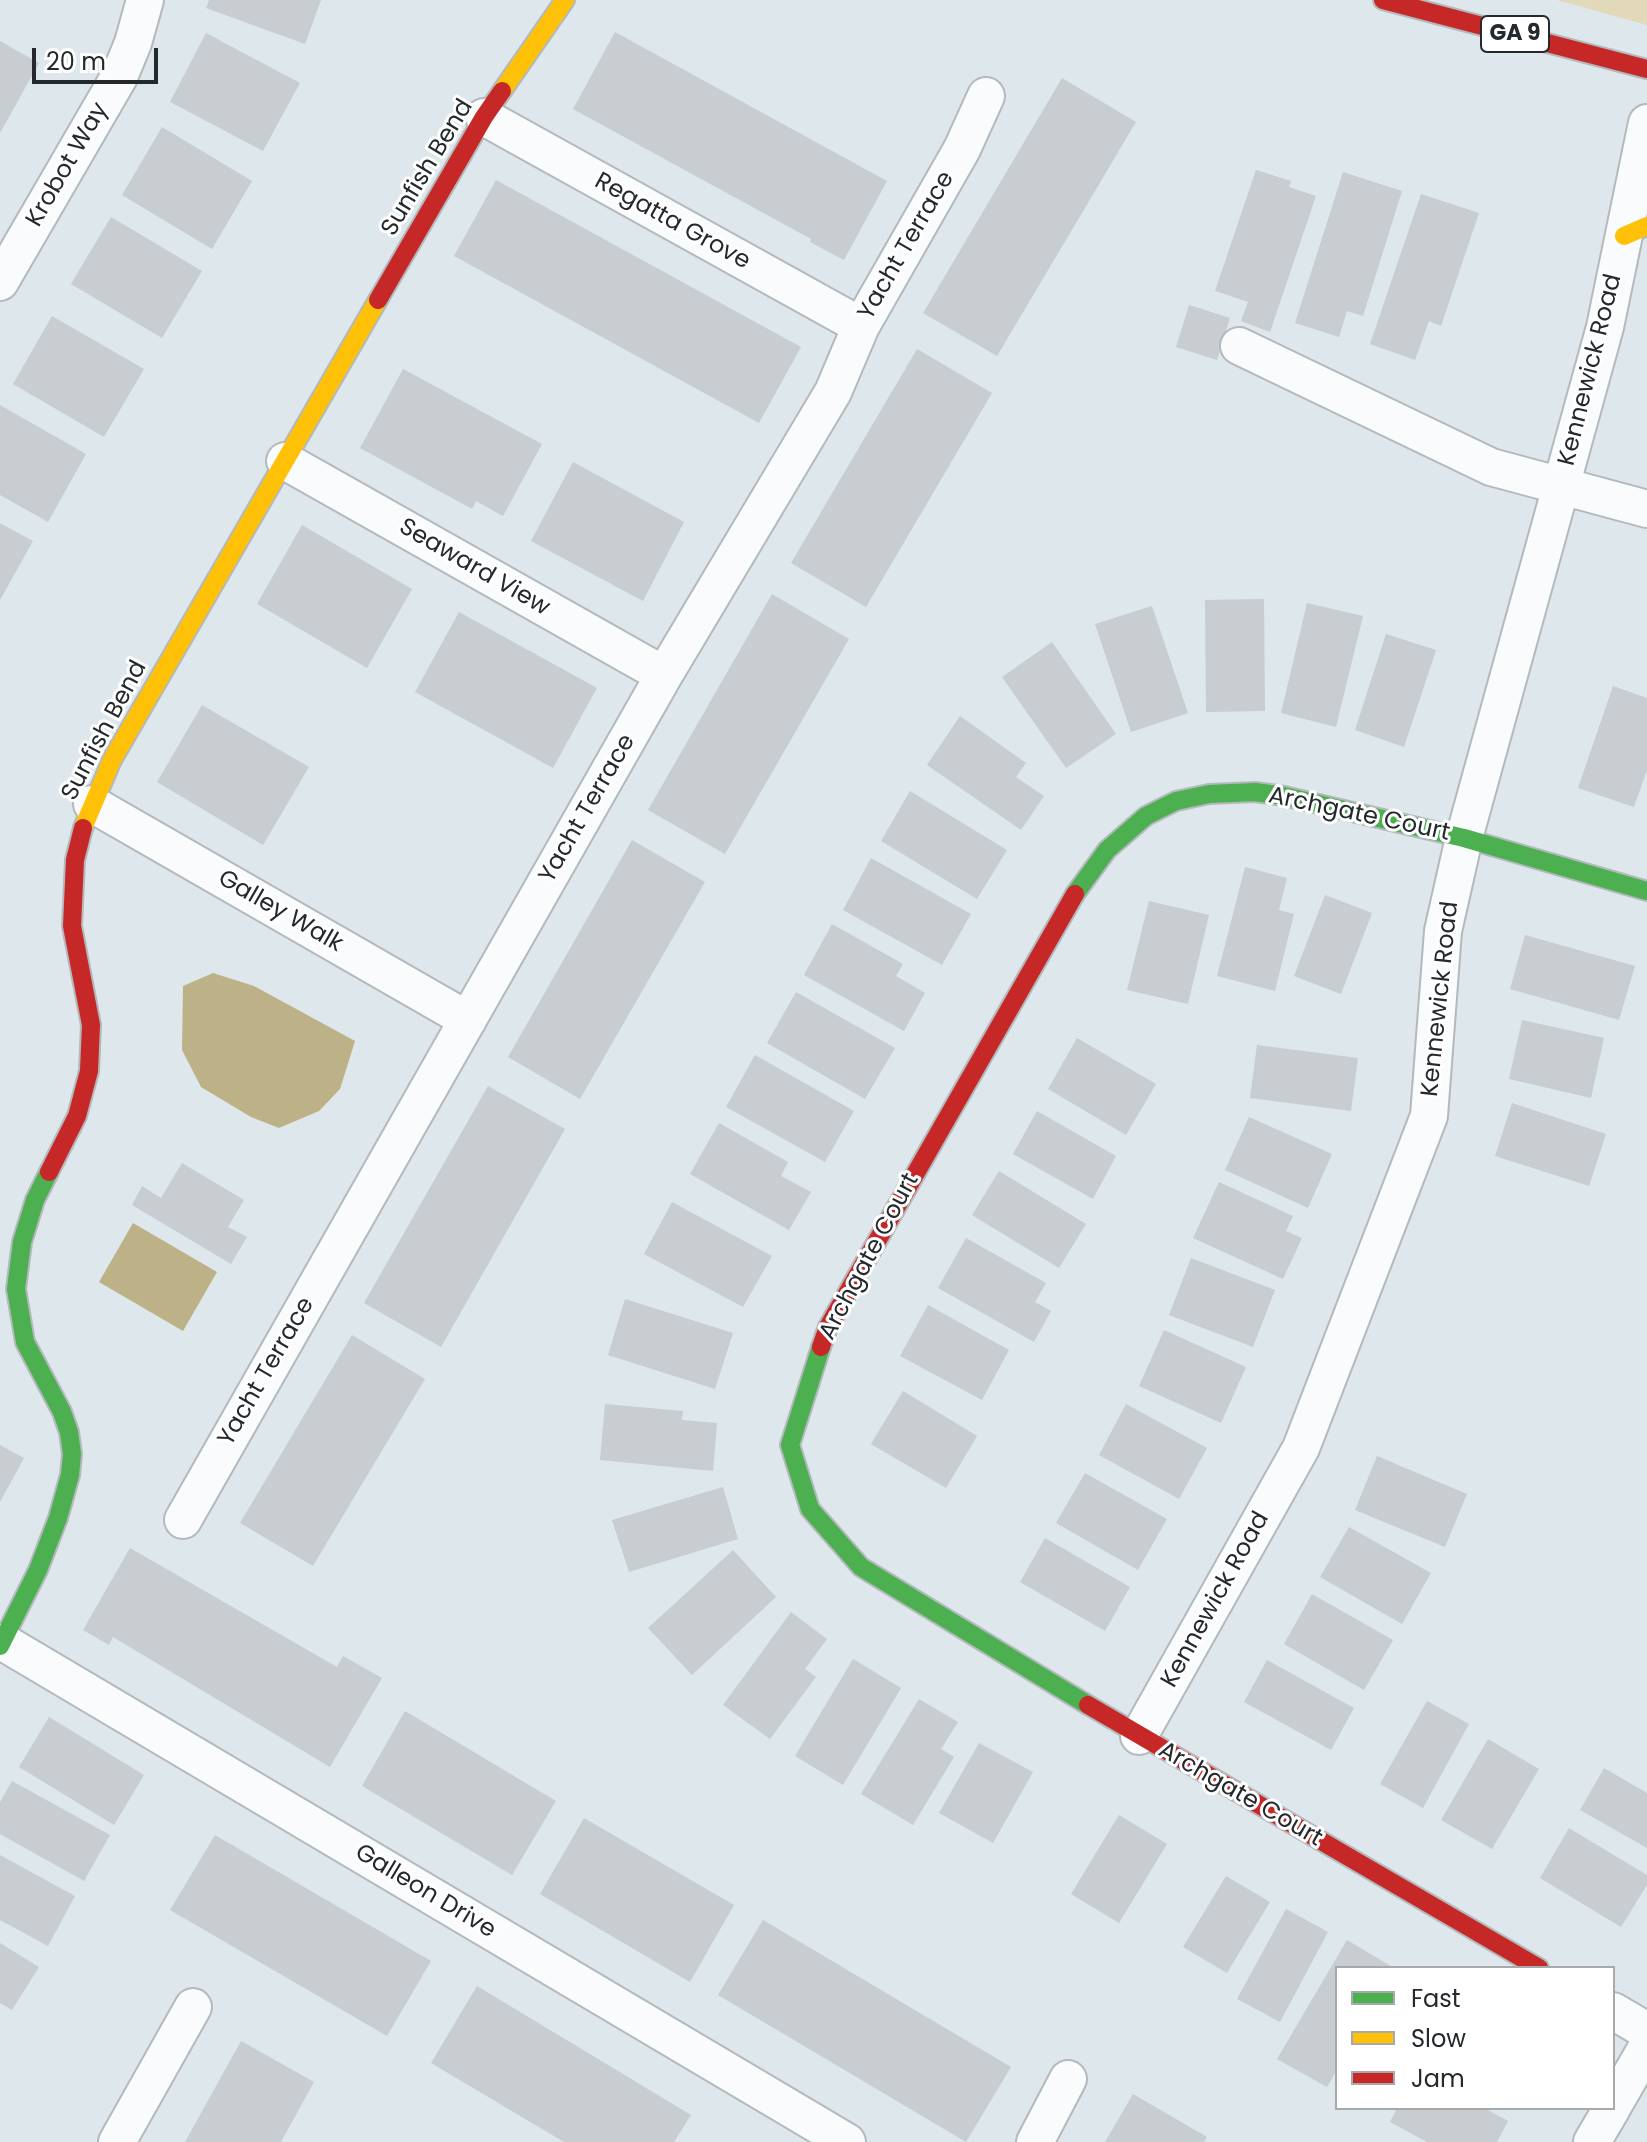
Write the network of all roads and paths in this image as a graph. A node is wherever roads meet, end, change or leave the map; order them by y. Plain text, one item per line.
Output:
1 (565, 0) edge
2 (1383, 0) edge
3 (135, 4) edge
4 (1647, 69) edge
5 (986, 96) dead end
6 (484, 117) junction
7 (1647, 123) edge
8 (1635, 231) edge
9 (0, 282) edge
10 (861, 326) junction
11 (1239, 346) dead end
12 (285, 461) junction
13 (1561, 488) junction
14 (1647, 509) edge
15 (664, 675) junction
16 (92, 804) junction
17 (1464, 838) junction
18 (1647, 891) edge
19 (468, 1020) junction
20 (183, 1520) dead end
21 (2, 1644) edge
22 (1139, 1736) junction
23 (1536, 1966) edge
24 (193, 2007) dead end
25 (1615, 2012) edge
26 (1647, 2031) edge
27 (1647, 2047) edge
28 (1068, 2079) dead end
29 (1615, 2102) edge
30 (1610, 2110) edge
31 (117, 2142) edge
32 (847, 2142) edge
33 (1035, 2142) edge
34 (1592, 2142) edge

1 - 6 street, Sunfish Bend
2 - 4 street, GA 9
3 - 9 street, Krobot Way
5 - 10 street, Yacht Terrace
6 - 10 street, Regatta Grove
6 - 12 street, Sunfish Bend
7 - 8 street, Kennewick Road
8 - 13 street, Kennewick Road
10 - 15 street, Yacht Terrace
11 - 13 street
12 - 15 street, Seaward View
12 - 16 street, Sunfish Bend
13 - 14 street
13 - 17 street, Kennewick Road
15 - 19 street, Yacht Terrace
16 - 19 street, Galley Walk
16 - 21 street, Sunfish Bend
17 - 18 street, Archgate Court
17 - 22 street, Kennewick Road
17 - 22 street, Archgate Court
19 - 20 street, Yacht Terrace
21 - 32 street, Galleon Drive
22 - 23 street, Archgate Court
24 - 31 street
25 - 26 street
27 - 29 street
28 - 33 street
30 - 34 street

